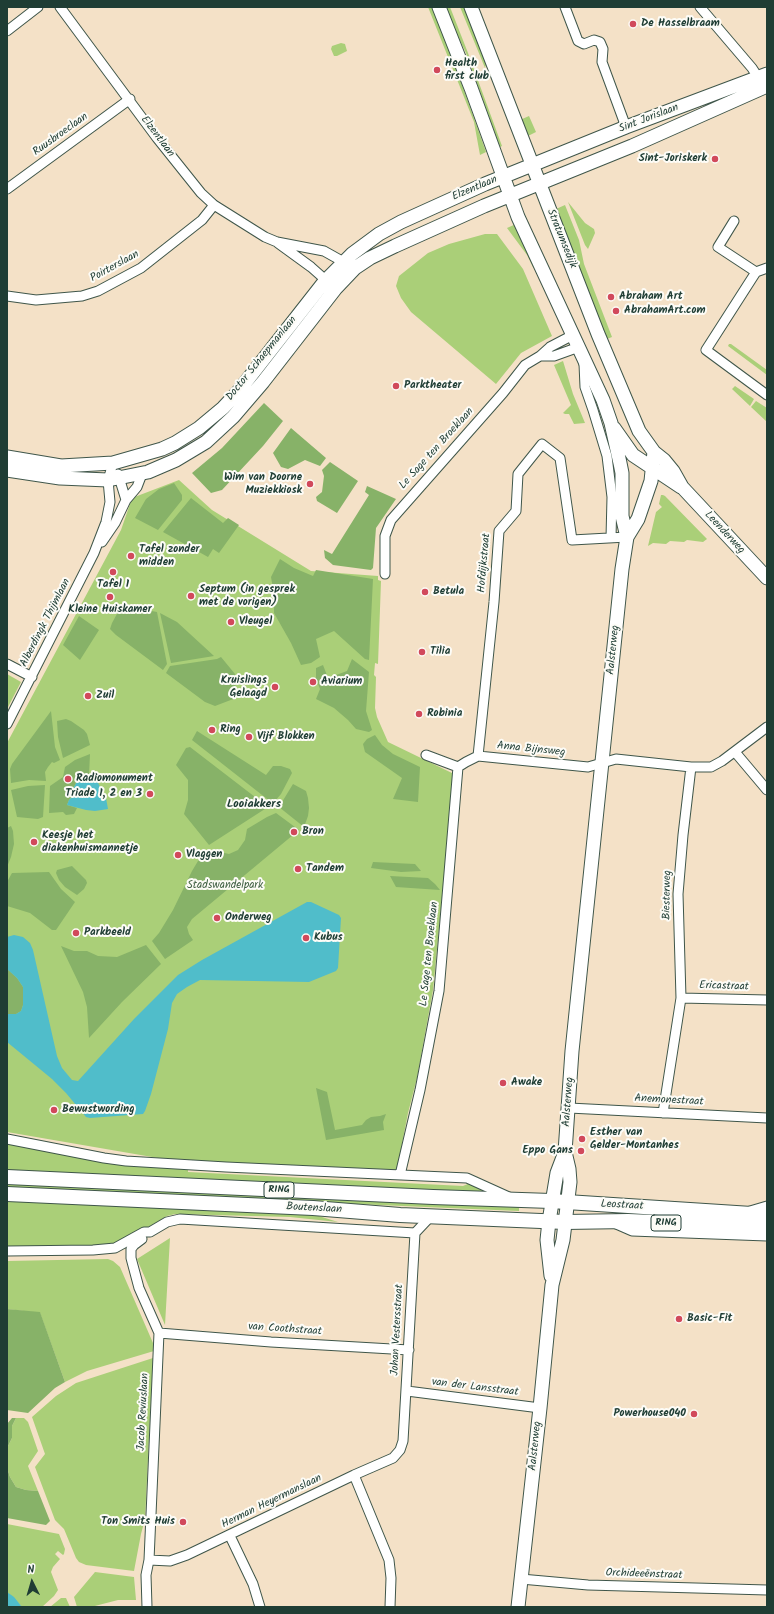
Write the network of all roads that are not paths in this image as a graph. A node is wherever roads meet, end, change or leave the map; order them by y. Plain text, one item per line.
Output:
1 (38, 7) edge
2 (60, 7) edge
3 (439, 7) edge
4 (471, 7) edge
5 (565, 7) edge
6 (700, 7) edge
7 (7, 31) edge
8 (764, 81) edge
9 (130, 99) junction
10 (626, 127) junction
11 (532, 166) junction
12 (503, 177) junction
13 (539, 184) junction
14 (7, 189) edge
15 (510, 196) junction
16 (214, 205) junction
17 (734, 221) dead end
18 (277, 242) junction
19 (343, 262) junction
20 (355, 268) junction
21 (767, 268) edge
22 (756, 272) junction
23 (325, 281) junction
24 (336, 288) junction
25 (7, 296) edge
26 (578, 347) junction
27 (540, 356) junction
28 (767, 395) edge
29 (611, 423) junction
30 (654, 452) junction
31 (7, 457) edge
32 (113, 463) junction
33 (653, 468) junction
34 (7, 470) edge
35 (142, 474) junction
36 (114, 479) junction
37 (682, 487) junction
38 (126, 500) junction
39 (627, 537) junction
40 (611, 538) junction
41 (94, 553) junction
42 (385, 574) dead end
43 (767, 578) edge
44 (7, 664) edge
45 (32, 677) junction
46 (7, 724) edge
47 (767, 727) edge
48 (735, 752) junction
49 (426, 755) dead end
50 (478, 756) junction
51 (603, 762) junction
52 (458, 767) junction
53 (691, 767) junction
54 (767, 790) edge
55 (681, 998) junction
56 (767, 1000) edge
57 (569, 1108) junction
58 (663, 1113) junction
59 (767, 1118) edge
60 (7, 1139) edge
61 (566, 1152) junction
62 (400, 1175) junction
63 (7, 1177) edge
64 (7, 1194) edge
65 (515, 1200) junction
66 (551, 1201) junction
67 (567, 1202) junction
68 (767, 1206) edge
69 (741, 1213) junction
70 (767, 1215) edge
71 (431, 1216) junction
72 (549, 1222) junction
73 (565, 1222) junction
74 (611, 1222) junction
75 (767, 1228) edge
76 (150, 1232) junction
77 (416, 1233) junction
78 (767, 1236) edge
79 (7, 1251) edge
80 (552, 1285) junction
81 (159, 1333) junction
82 (409, 1350) junction
83 (407, 1391) junction
84 (540, 1408) junction
85 (400, 1450) joint
86 (354, 1475) junction
87 (230, 1536) junction
88 (149, 1560) junction
89 (521, 1579) junction
90 (767, 1590) edge
91 (147, 1607) edge
92 (260, 1607) edge
93 (390, 1607) edge
94 (518, 1607) edge

1 - 7 street
2 - 9 street, Elzentlaan
3 - 12 main road
4 - 11 main road, Stratumsedijk
5 - 10 street
6 - 8 street
8 - 10 main road, Sint Jorislaan
8 - 13 main road, Sint Jorislaan
9 - 14 street, Ruusbroeclaan
9 - 16 street, Elzentlaan
10 - 11 main road, Sint Jorislaan
11 - 12 main road, Sint Jorislaan
11 - 13 main road, Stratumsedijk
12 - 15 main road
12 - 19 main road, Elzentlaan
13 - 15 main road, Sint Jorislaan
13 - 30 main road, Stratumsedijk
15 - 20 main road, Elzentlaan
15 - 26 main road
16 - 18 street, Elzentlaan
16 - 25 street, Poirterslaan
17 - 22 street
18 - 19 street, Elzentlaan
18 - 23 street, Elzentlaan
19 - 20 street, Elzentlaan
19 - 23 main road, Doctor Schaepmanlaan
20 - 24 main road, Elzentlaan
21 - 22 street
22 - 28 street
23 - 24 street, Elzentlaan
23 - 32 main road, Doctor Schaepmanlaan
24 - 35 main road, Doctor Schaepmanlaan
26 - 27 street, Le Sage ten Broeklaan
26 - 27 street, Le Sage ten Broeklaan
26 - 29 main road
26 - 40 street
27 - 42 street, Le Sage ten Broeklaan
29 - 33 main road, Leenderweg
29 - 39 main road, Aalsterweg
30 - 33 main road
30 - 37 main road, Leenderweg
31 - 32 main road, Doctor Schaepmanlaan
32 - 36 street, Alberdingk Thijmlaan
33 - 37 main road, Leenderweg
33 - 39 main road, Aalsterweg
34 - 36 main road, Doctor Schaepmanlaan
35 - 36 main road, Doctor Schaepmanlaan
35 - 38 street, Alberdingk Thijmlaan
36 - 38 street
36 - 41 street, Alberdingk Thijmlaan
37 - 43 main road, Leenderweg
38 - 41 street, Alberdingk Thijmlaan
39 - 40 street
39 - 51 main road, Aalsterweg
40 - 50 street, Hofdijkstraat
41 - 45 street, Alberdingk Thijmlaan
44 - 45 street
45 - 46 street, Alberdingk Thijmlaan
47 - 48 street
48 - 53 street
48 - 54 street
49 - 52 street
50 - 51 street, Anna Bijnsweg
50 - 52 street
51 - 53 street, Anna Bijnsweg
51 - 57 main road, Aalsterweg
52 - 62 street, Le Sage ten Broeklaan
53 - 55 street, Biesterweg
55 - 56 street, Ericastraat
55 - 58 street, Biesterweg
57 - 58 street, Anemonestraat
57 - 61 main road, Aalsterweg
58 - 59 street, Anemonestraat
60 - 62 street, Boutenslaan
61 - 66 main road, Aalsterweg
61 - 67 main road, Aalsterweg
62 - 65 street, Boutenslaan
63 - 65 main road, Boutenslaan / RING
64 - 71 main road, Boutenslaan / RING
65 - 66 main road, Boutenslaan / RING
66 - 67 main road, Leostraat / RING
66 - 72 main road, Aalsterweg
67 - 69 main road, Leostraat / RING
67 - 73 main road, Aalsterweg
68 - 69 street, Leostraat
69 - 70 main road, Leostraat / RING
71 - 72 main road, Boutenslaan / RING
71 - 77 street
72 - 73 main road, Leostraat / RING
72 - 80 main road, Aalsterweg
73 - 74 main road, Leostraat / RING
73 - 80 main road, Aalsterweg
74 - 75 main road, Leostraat / RING
74 - 78 street, Leostraat
76 - 77 street, Boutenslaan
76 - 79 street, Boutenslaan
76 - 81 street, Jacob Reviuslaan
77 - 82 street, Johan Vestersstraat
80 - 84 main road, Aalsterweg
81 - 82 street, van Coothstraat
81 - 88 street, Jacob Reviuslaan
82 - 83 street, Johan Vestersstraat
83 - 84 street, van der Lansstraat
83 - 85 street, Johan Vestersstraat
84 - 89 main road, Aalsterweg
85 - 86 street, Herman Heyermanslaan
86 - 87 street, Herman Heyermanslaan
86 - 93 street
87 - 88 street, Herman Heyermanslaan
87 - 92 street
88 - 91 street, Jacob Reviuslaan
89 - 90 street, Orchideeënstraat
89 - 94 main road, Aalsterweg

